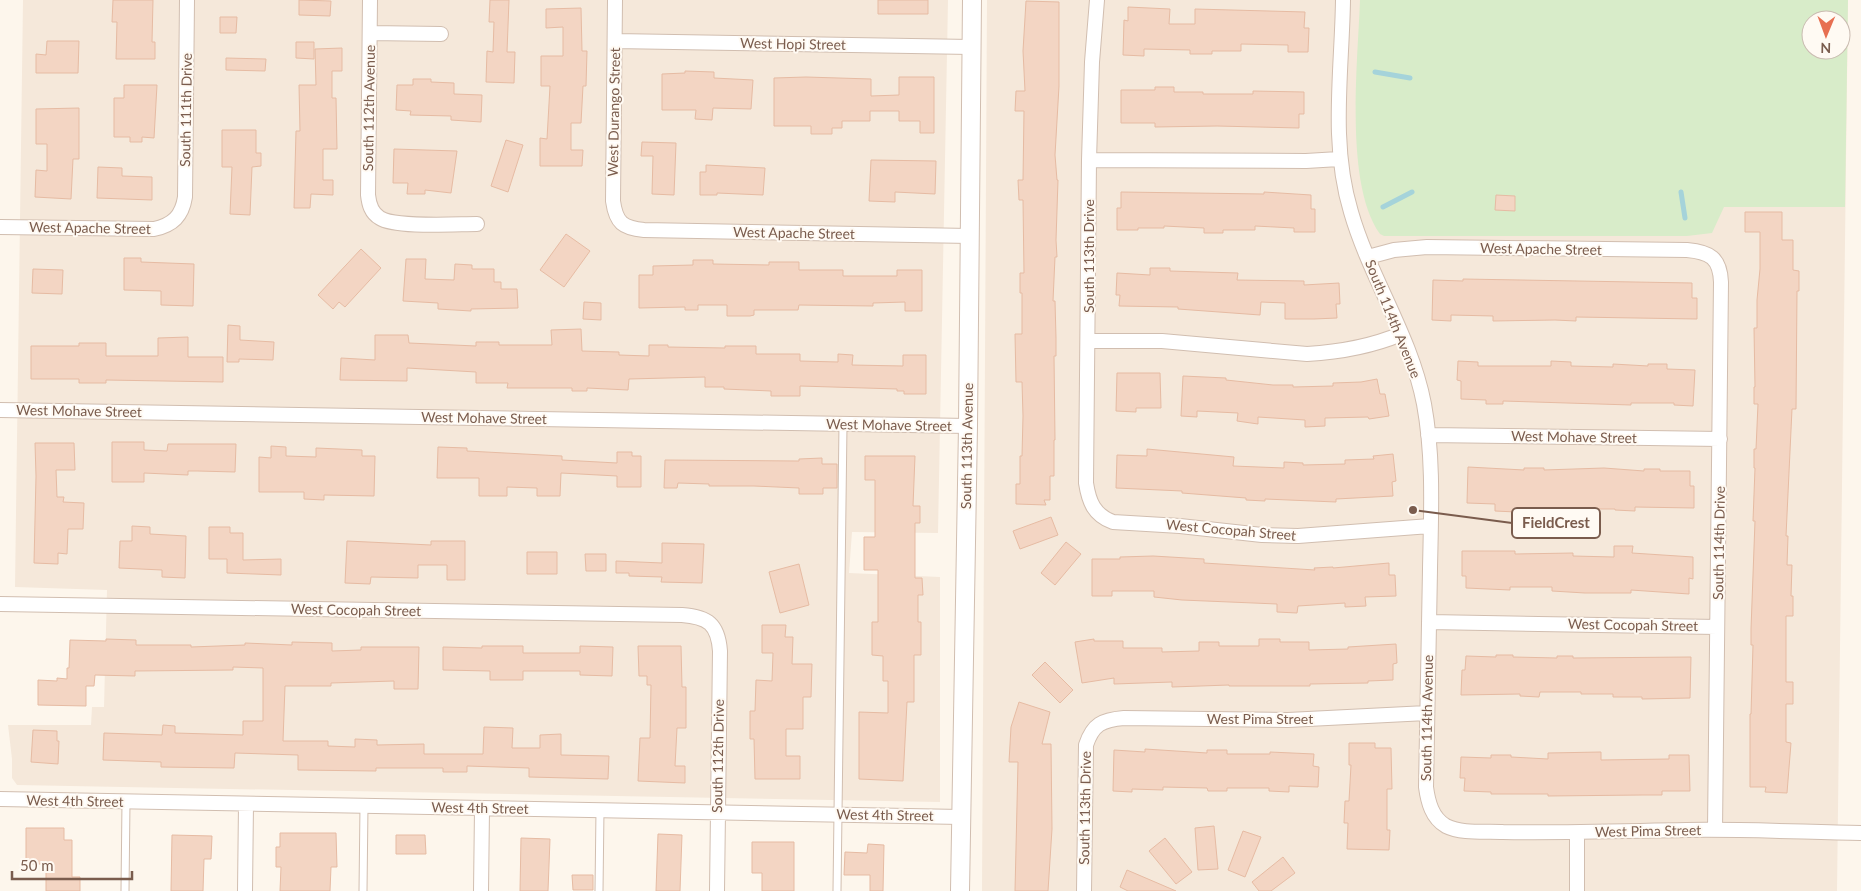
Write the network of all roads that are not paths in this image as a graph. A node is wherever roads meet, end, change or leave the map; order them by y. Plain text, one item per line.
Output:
1 (187, 0) edge
2 (370, 0) edge
3 (616, 0) edge
4 (972, 0) edge
5 (1097, 0) edge
6 (1344, 0) edge
7 (370, 33) junction
8 (441, 34) dead end
9 (615, 41) junction
10 (971, 48) junction
11 (1339, 158) junction
12 (1089, 160) junction
13 (177, 218) joint
14 (620, 223) joint
15 (477, 224) dead end
16 (0, 226) edge
17 (970, 236) junction
18 (1368, 256) junction
19 (1713, 257) joint
20 (1401, 334) junction
21 (1088, 342) junction
22 (0, 410) edge
23 (843, 425) junction
24 (968, 426) junction
25 (1428, 435) junction
26 (1720, 439) junction
27 (1095, 511) joint
28 (1430, 526) junction
29 (0, 604) edge
30 (1429, 622) junction
31 (710, 623) joint
32 (1718, 627) junction
33 (1427, 714) junction
34 (1094, 728) joint
35 (0, 799) edge
36 (126, 802) junction
37 (246, 804) junction
38 (364, 806) junction
39 (482, 808) junction
40 (600, 810) junction
41 (718, 812) junction
42 (838, 814) junction
43 (961, 817) junction
44 (1437, 819) joint
45 (1715, 830) junction
46 (1577, 833) junction
47 (1861, 833) edge
48 (125, 891) edge
49 (245, 891) edge
50 (363, 891) edge
51 (481, 891) edge
52 (599, 891) edge
53 (717, 891) edge
54 (837, 891) edge
55 (960, 891) edge
56 (1084, 891) edge
57 (1577, 891) edge

1 - 13 street, South 111th Drive
2 - 7 street, South 112th Avenue
3 - 9 street, West Durango Street
4 - 10 street, South 113th Avenue
5 - 12 street, South 113th Drive
6 - 11 street, South 114th Avenue
7 - 8 street
7 - 15 street, South 112th Avenue
9 - 10 street, West Hopi Street
9 - 14 street, West Durango Street
10 - 17 street, South 113th Avenue
11 - 12 street
11 - 18 street, South 114th Avenue
12 - 21 street, South 113th Drive
13 - 16 street, West Apache Street
14 - 17 street, West Apache Street
17 - 24 street, South 113th Avenue
18 - 19 street, West Apache Street
18 - 20 street, South 114th Avenue
19 - 26 street, South 114th Drive
20 - 21 street
20 - 25 street, South 114th Avenue
21 - 27 street, South 113th Drive
22 - 23 street, West Mohave Street
23 - 24 street, West Mohave Street
23 - 42 lane
24 - 43 street, South 113th Avenue
25 - 26 street, West Mohave Street
25 - 28 street, South 114th Avenue
26 - 32 street, South 114th Drive
27 - 28 street, West Cocopah Street
28 - 30 street, South 114th Avenue
29 - 31 street, West Cocopah Street
30 - 32 street, West Cocopah Street
30 - 33 street, South 114th Avenue
31 - 41 street, South 112th Drive
32 - 45 street, South 114th Drive
33 - 34 street, West Pima Street
33 - 44 street, South 114th Avenue
34 - 56 street, South 113th Drive
35 - 36 street, West 4th Street
36 - 37 street, West 4th Street
36 - 48 lane
37 - 38 street, West 4th Street
37 - 49 street
38 - 39 street, West 4th Street
38 - 50 lane
39 - 40 street, West 4th Street
39 - 51 street
40 - 41 street, West 4th Street
40 - 52 lane
41 - 42 street, West 4th Street
41 - 53 street, South 112th Drive
42 - 43 street, West 4th Street
42 - 54 lane
43 - 55 street, South 113th Avenue
44 - 46 street, West Pima Street
45 - 46 street, West Pima Street
45 - 47 street, West Pima Street
46 - 57 street

